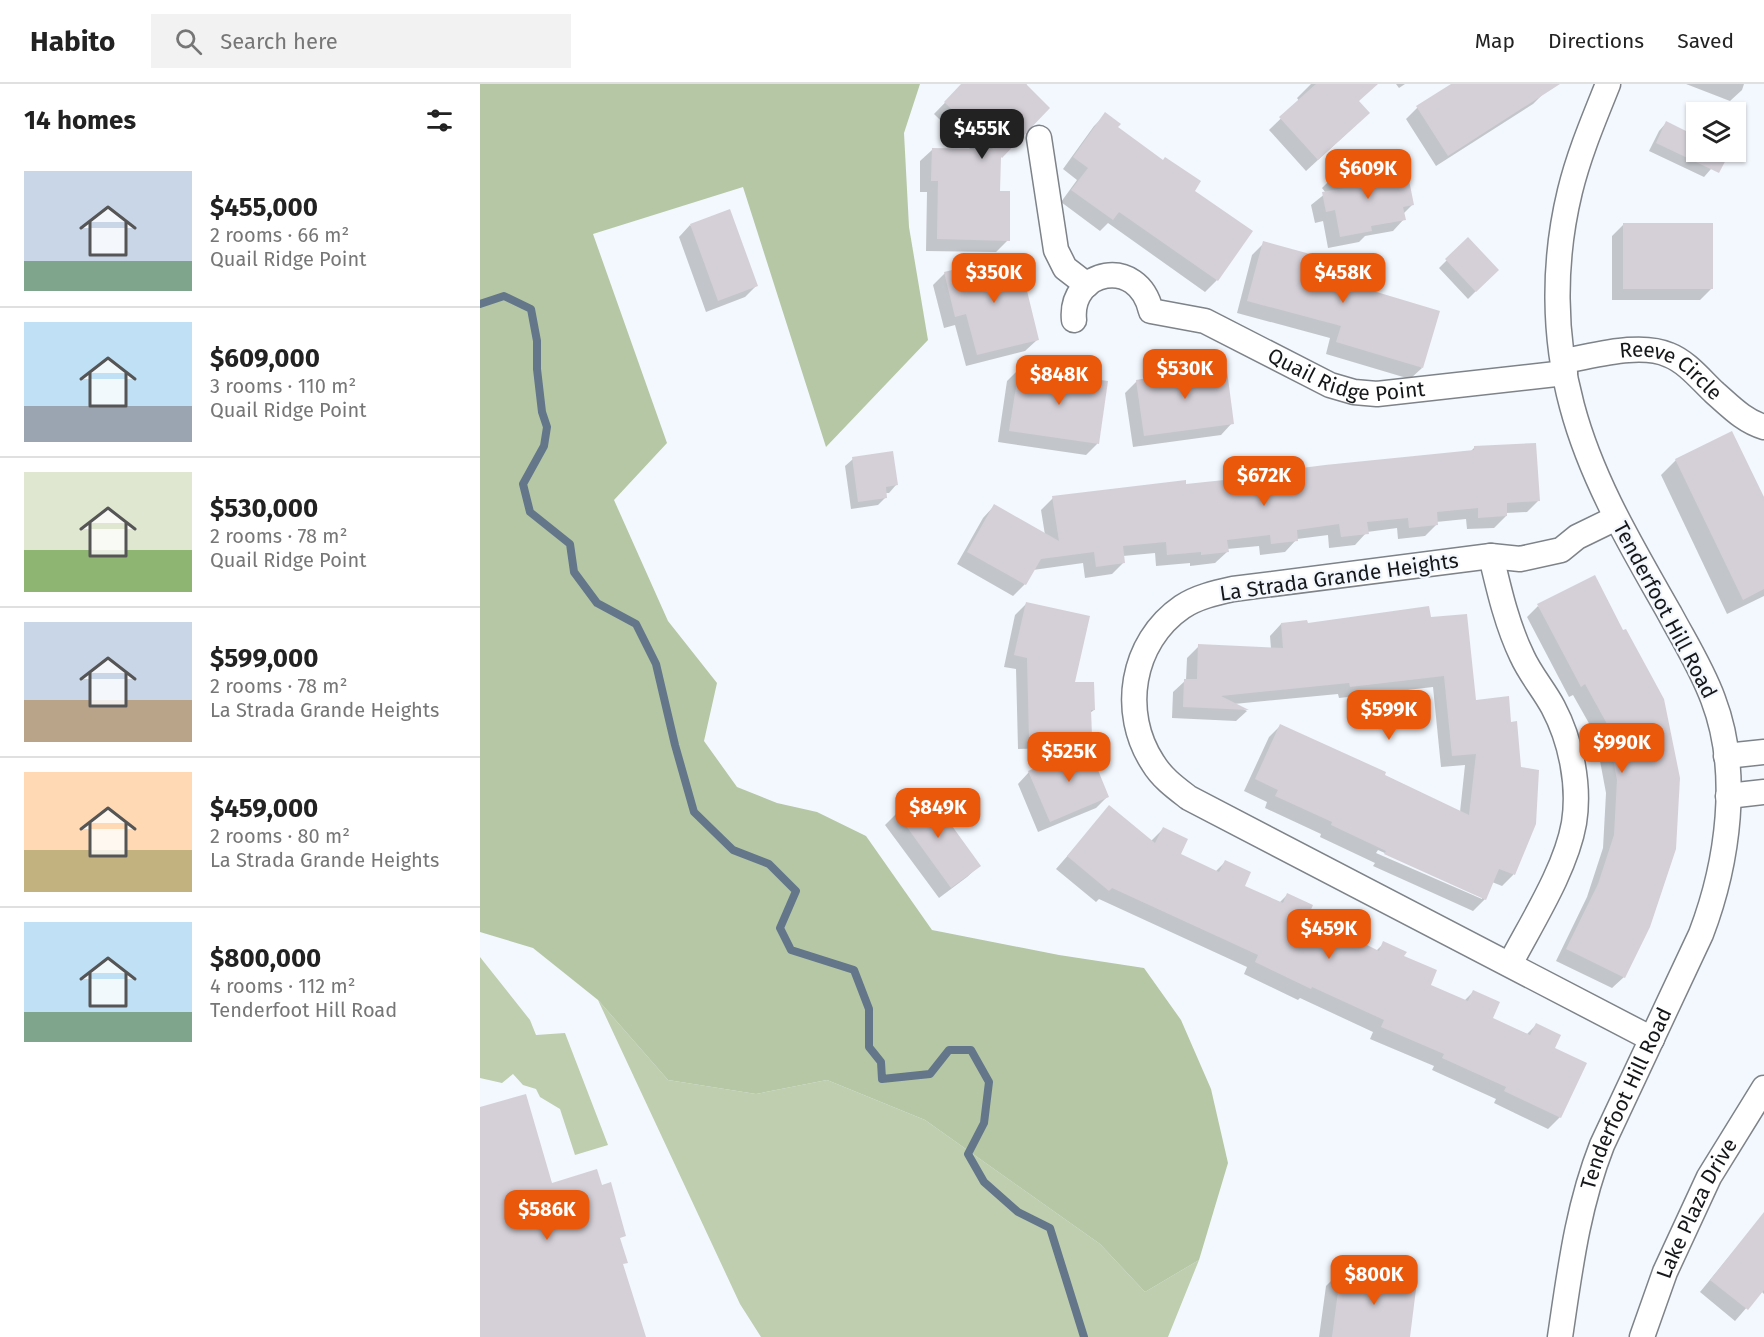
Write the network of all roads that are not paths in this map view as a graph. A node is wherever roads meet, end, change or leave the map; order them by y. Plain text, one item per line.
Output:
1 (1608, 84) edge
2 (1039, 138) dead end
3 (1087, 285) junction
4 (1074, 320) dead end
5 (1565, 367) junction
6 (1764, 427) edge
7 (1616, 518) junction
8 (1491, 556) junction
9 (1764, 752) edge
10 (1726, 756) junction
11 (1764, 792) edge
12 (1728, 796) junction
13 (1510, 964) junction
14 (1652, 1039) junction
15 (1764, 1088) edge
16 (1560, 1337) edge
17 (1642, 1337) edge

1 - 5 street, Tenderfoot Hill Road
2 - 3 street
3 - 4 street
3 - 5 street, Quail Ridge Point
5 - 6 street, Reeve Circle
5 - 7 street, Tenderfoot Hill Road
7 - 8 street, La Strada Grande Heights
7 - 10 street, Tenderfoot Hill Road
8 - 13 street
8 - 13 street, La Strada Grande Heights
9 - 10 street
10 - 12 street, Tenderfoot Hill Road
11 - 12 street
12 - 14 street, Tenderfoot Hill Road
13 - 14 street, La Strada Grande Heights
14 - 16 street, Tenderfoot Hill Road
15 - 17 street, Lake Plaza Drive

